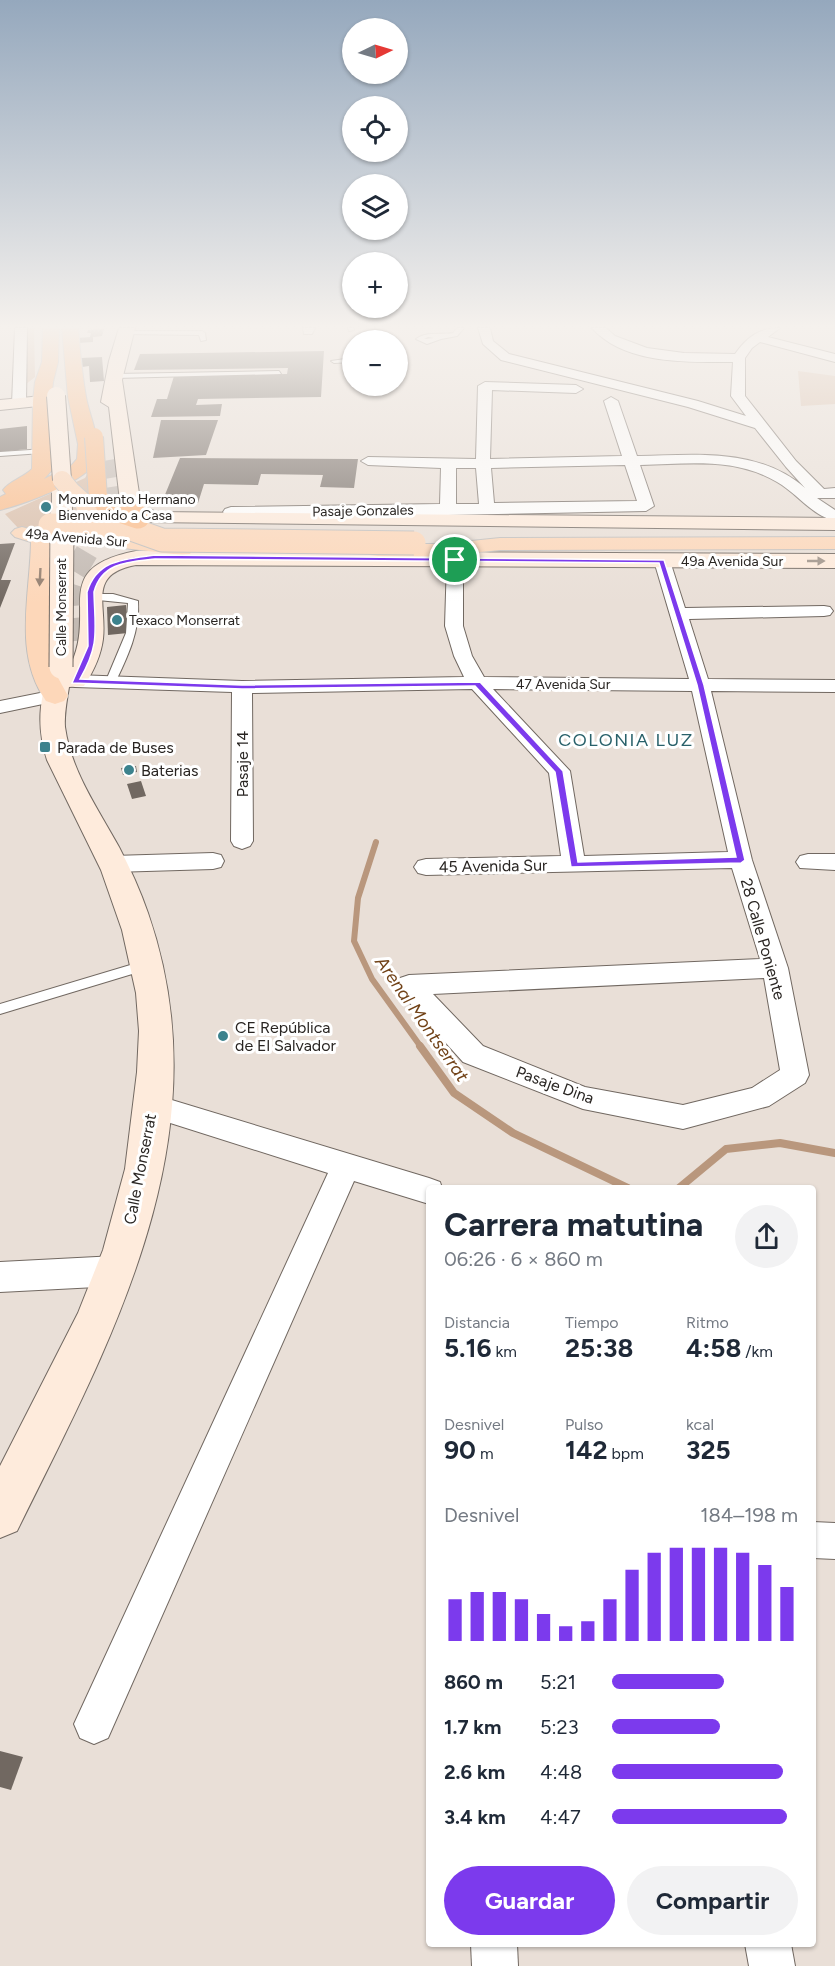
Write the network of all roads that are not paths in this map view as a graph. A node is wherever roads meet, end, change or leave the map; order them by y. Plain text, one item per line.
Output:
1 (38, 420) edge
2 (52, 420) edge
3 (82, 420) edge
4 (90, 420) edge
5 (93, 420) edge
6 (106, 420) edge
7 (120, 420) edge
8 (484, 420) edge
9 (618, 420) edge
10 (744, 420) edge
11 (755, 420) edge
12 (758, 424) junction
13 (102, 437) junction
14 (42, 451) junction
15 (0, 454) edge
16 (368, 461) dead end
17 (632, 461) junction
18 (483, 463) junction
19 (448, 464) junction
20 (62, 480) junction
21 (2, 496) edge
22 (825, 499) edge
23 (487, 509) junction
24 (448, 510) junction
25 (231, 512) dead end
26 (835, 516) edge
27 (145, 518) junction
28 (783, 524) junction
29 (835, 524) edge
30 (7, 530) edge
31 (86, 531) junction
32 (835, 534) edge
33 (835, 543) edge
34 (500, 544) junction
35 (455, 560) junction
36 (662, 561) junction
37 (835, 561) edge
38 (91, 597) junction
39 (824, 611) dead end
40 (677, 614) junction
41 (75, 641) tunnel mouth
42 (64, 681) junction
43 (110, 683) junction
44 (477, 683) junction
45 (700, 685) junction
46 (835, 686) edge
47 (242, 687) junction
48 (0, 707) edge
49 (242, 841) dead end
50 (741, 860) junction
51 (213, 861) dead end
52 (808, 862) dead end
53 (835, 862) edge
54 (113, 864) junction
55 (574, 865) junction
56 (426, 867) dead end
57 (148, 964) junction
58 (774, 968) junction
59 (0, 1009) edge
60 (795, 1075) joint
61 (152, 1106) junction
62 (346, 1166) junction
63 (426, 1190) edge
64 (116, 1271) junction
65 (0, 1277) edge
66 (0, 1514) edge
67 (816, 1540) edge
68 (835, 1541) edge
69 (94, 1724) dead end
70 (494, 1947) edge
71 (769, 1947) edge
72 (495, 1966) edge
73 (772, 1966) edge

1 - 14 highway
2 - 20 street, Calle Monserrat, bridge
3 - 21 highway
4 - 13 highway
5 - 13 highway
6 - 13 street
7 - 27 street
8 - 18 street
9 - 17 street
10 - 12 street
11 - 12 street
12 - 22 street
13 - 27 highway, bridge
14 - 15 lane
14 - 21 highway
16 - 19 street
17 - 18 street
17 - 22 street
17 - 23 street, Pasaje Gonzales
18 - 19 street
18 - 23 street
19 - 24 street
20 - 34 main road, bridge
20 - 42 street, Calle Monserrat, bridge
22 - 26 street
22 - 28 street
23 - 24 street, Pasaje Gonzales
24 - 25 street, Pasaje Gonzales
27 - 28 street
28 - 29 street
30 - 31 main road, 49a Avenida Sur
30 -> 42 main road
31 - 32 main road, 49a Avenida Sur, bridge
31 - 34 main road, 49a Avenida Sur
33 - 34 main road, 49a Avenida Sur
35 - 36 street, 49a Avenida Sur
35 - 38 street, 49a Avenida Sur
35 - 44 street
36 -> 37 street, 49a Avenida Sur
36 - 40 street, 28 Calle Poniente
38 - 42 street, 49a Avenida Sur
38 - 43 lane
39 - 40 street
40 - 45 street, 28 Calle Poniente
41 - 42 street, Calle Monserrat
42 - 43 street, 47 Avenida Sur
42 - 48 street, 47 Avenida Sur
42 - 54 street, Calle Monserrat
43 - 47 street, 47 Avenida Sur
44 - 45 street, 47 Avenida Sur
44 - 47 street, 47 Avenida Sur
44 - 55 street
45 - 46 street, 47 Avenida Sur
45 - 50 street, 28 Calle Poniente
47 - 49 street, Pasaje 14
50 - 55 street, 45 Avenida Sur
50 - 58 street, 28 Calle Poniente
51 - 54 street
52 - 53 street
54 - 57 street, Calle Monserrat
55 - 56 street, 45 Avenida Sur
57 - 59 lane
57 - 61 street, Calle Monserrat
58 - 60 street, 28 Calle Poniente
58 - 60 street, Pasaje Dina
61 - 62 street
61 - 64 street, Calle Monserrat
62 - 63 street
62 - 69 street
64 - 65 street
64 - 66 street, Calle Monserrat
67 - 68 street
70 - 72 street
71 - 73 street

